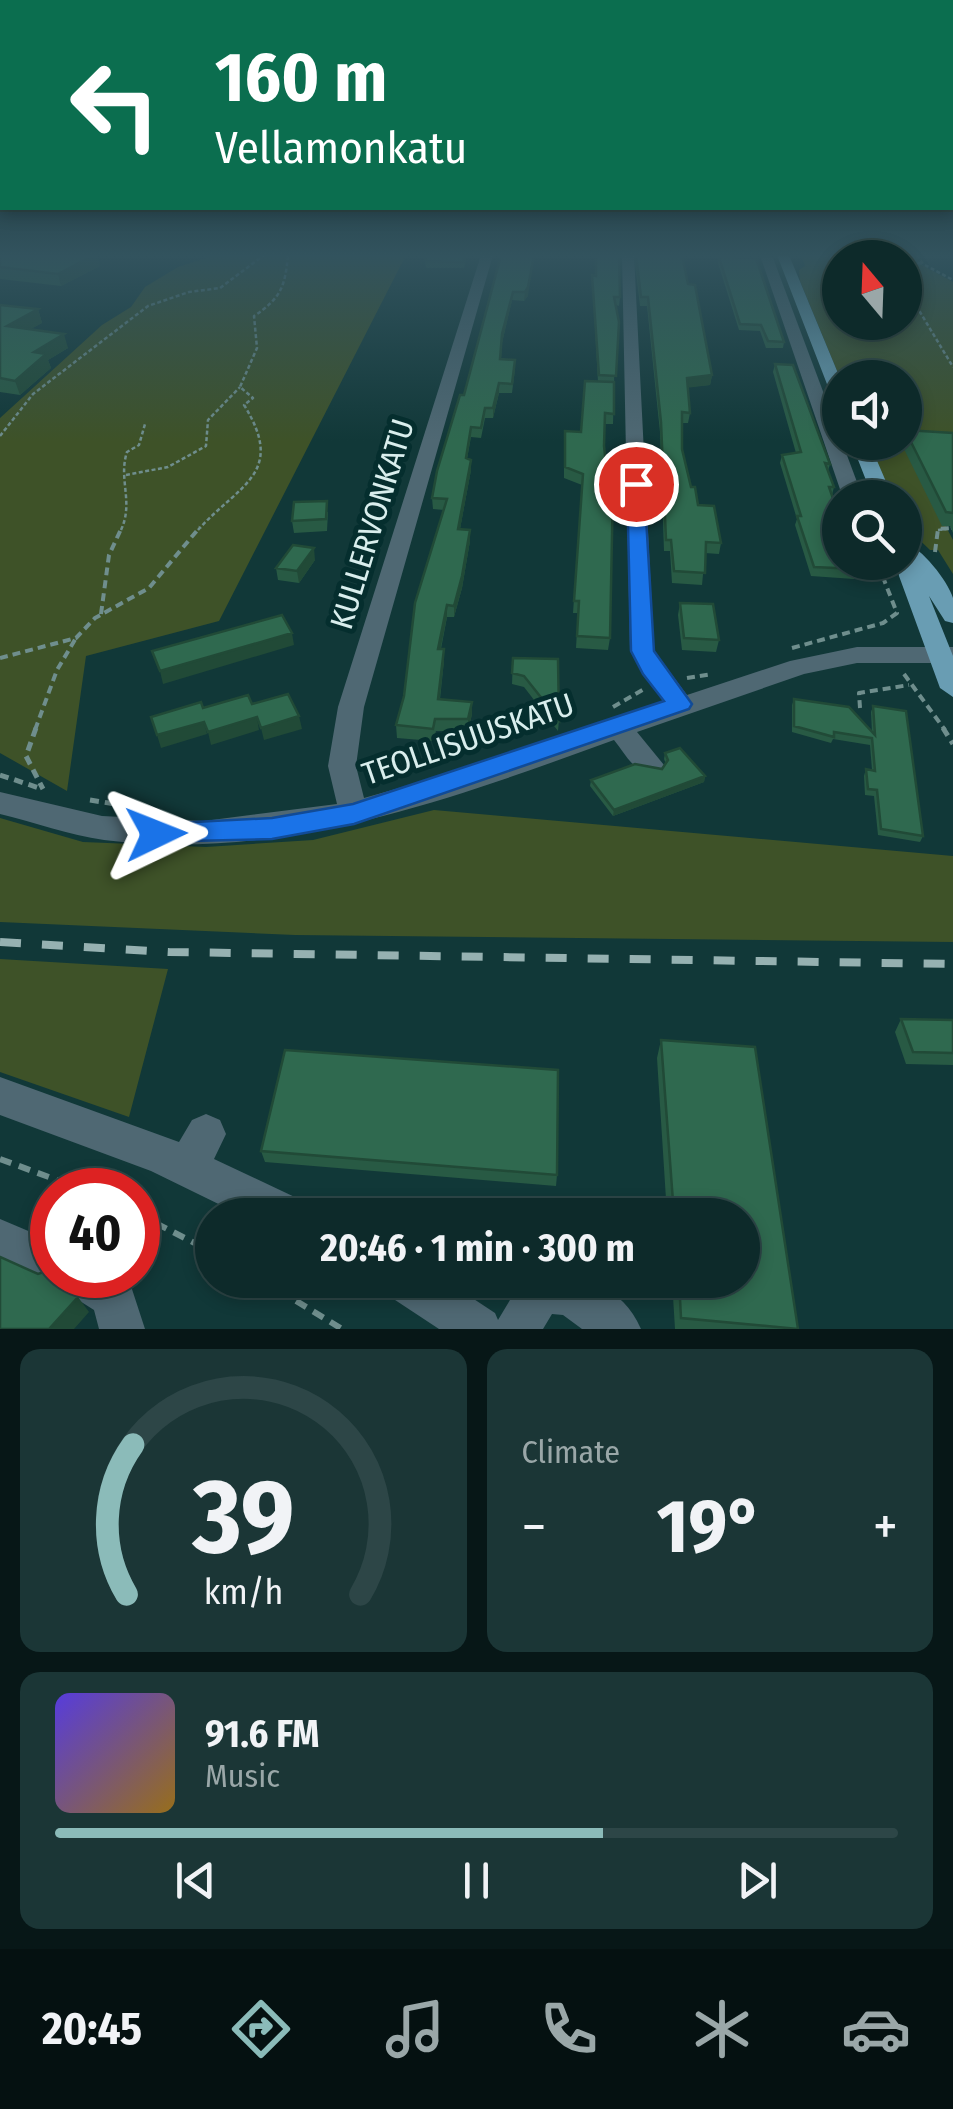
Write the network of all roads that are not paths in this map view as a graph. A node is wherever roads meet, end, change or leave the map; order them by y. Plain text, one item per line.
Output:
1 (468, 317) edge
2 (630, 317) edge
3 (793, 317) edge
4 (802, 317) edge
5 (823, 360) edge
6 (812, 382) junction
7 (822, 385) edge
8 (847, 480) edge
9 (922, 569) edge
10 (912, 580) edge
11 (953, 616) edge
12 (946, 655) edge
13 (953, 688) edge
14 (680, 704) junction
15 (612, 718) junction
16 (650, 765) edge
17 (0, 803) edge
18 (354, 814) junction
19 (0, 1096) edge
20 (262, 1198) edge
21 (0, 1240) edge
22 (30, 1253) edge
23 (114, 1298) edge
24 (432, 1298) edge
25 (122, 1329) edge
26 (478, 1329) edge
27 (517, 1329) edge
28 (618, 1329) edge

1 - 18 street, KULLERVONKATU
2 - 14 street
3 - 6 street
4 - 5 main road
6 - 7 street
6 - 8 street
9 - 11 main road
10 - 12 main road
12 - 13 main road
12 - 14 street, TEOLLISUUSKATU
14 - 15 street, TEOLLISUUSKATU
15 - 16 street
15 - 18 street, TEOLLISUUSKATU
17 - 18 street, TEOLLISUUSKATU
19 - 20 street
21 - 22 street
23 - 25 street
24 - 26 street
27 - 28 street

